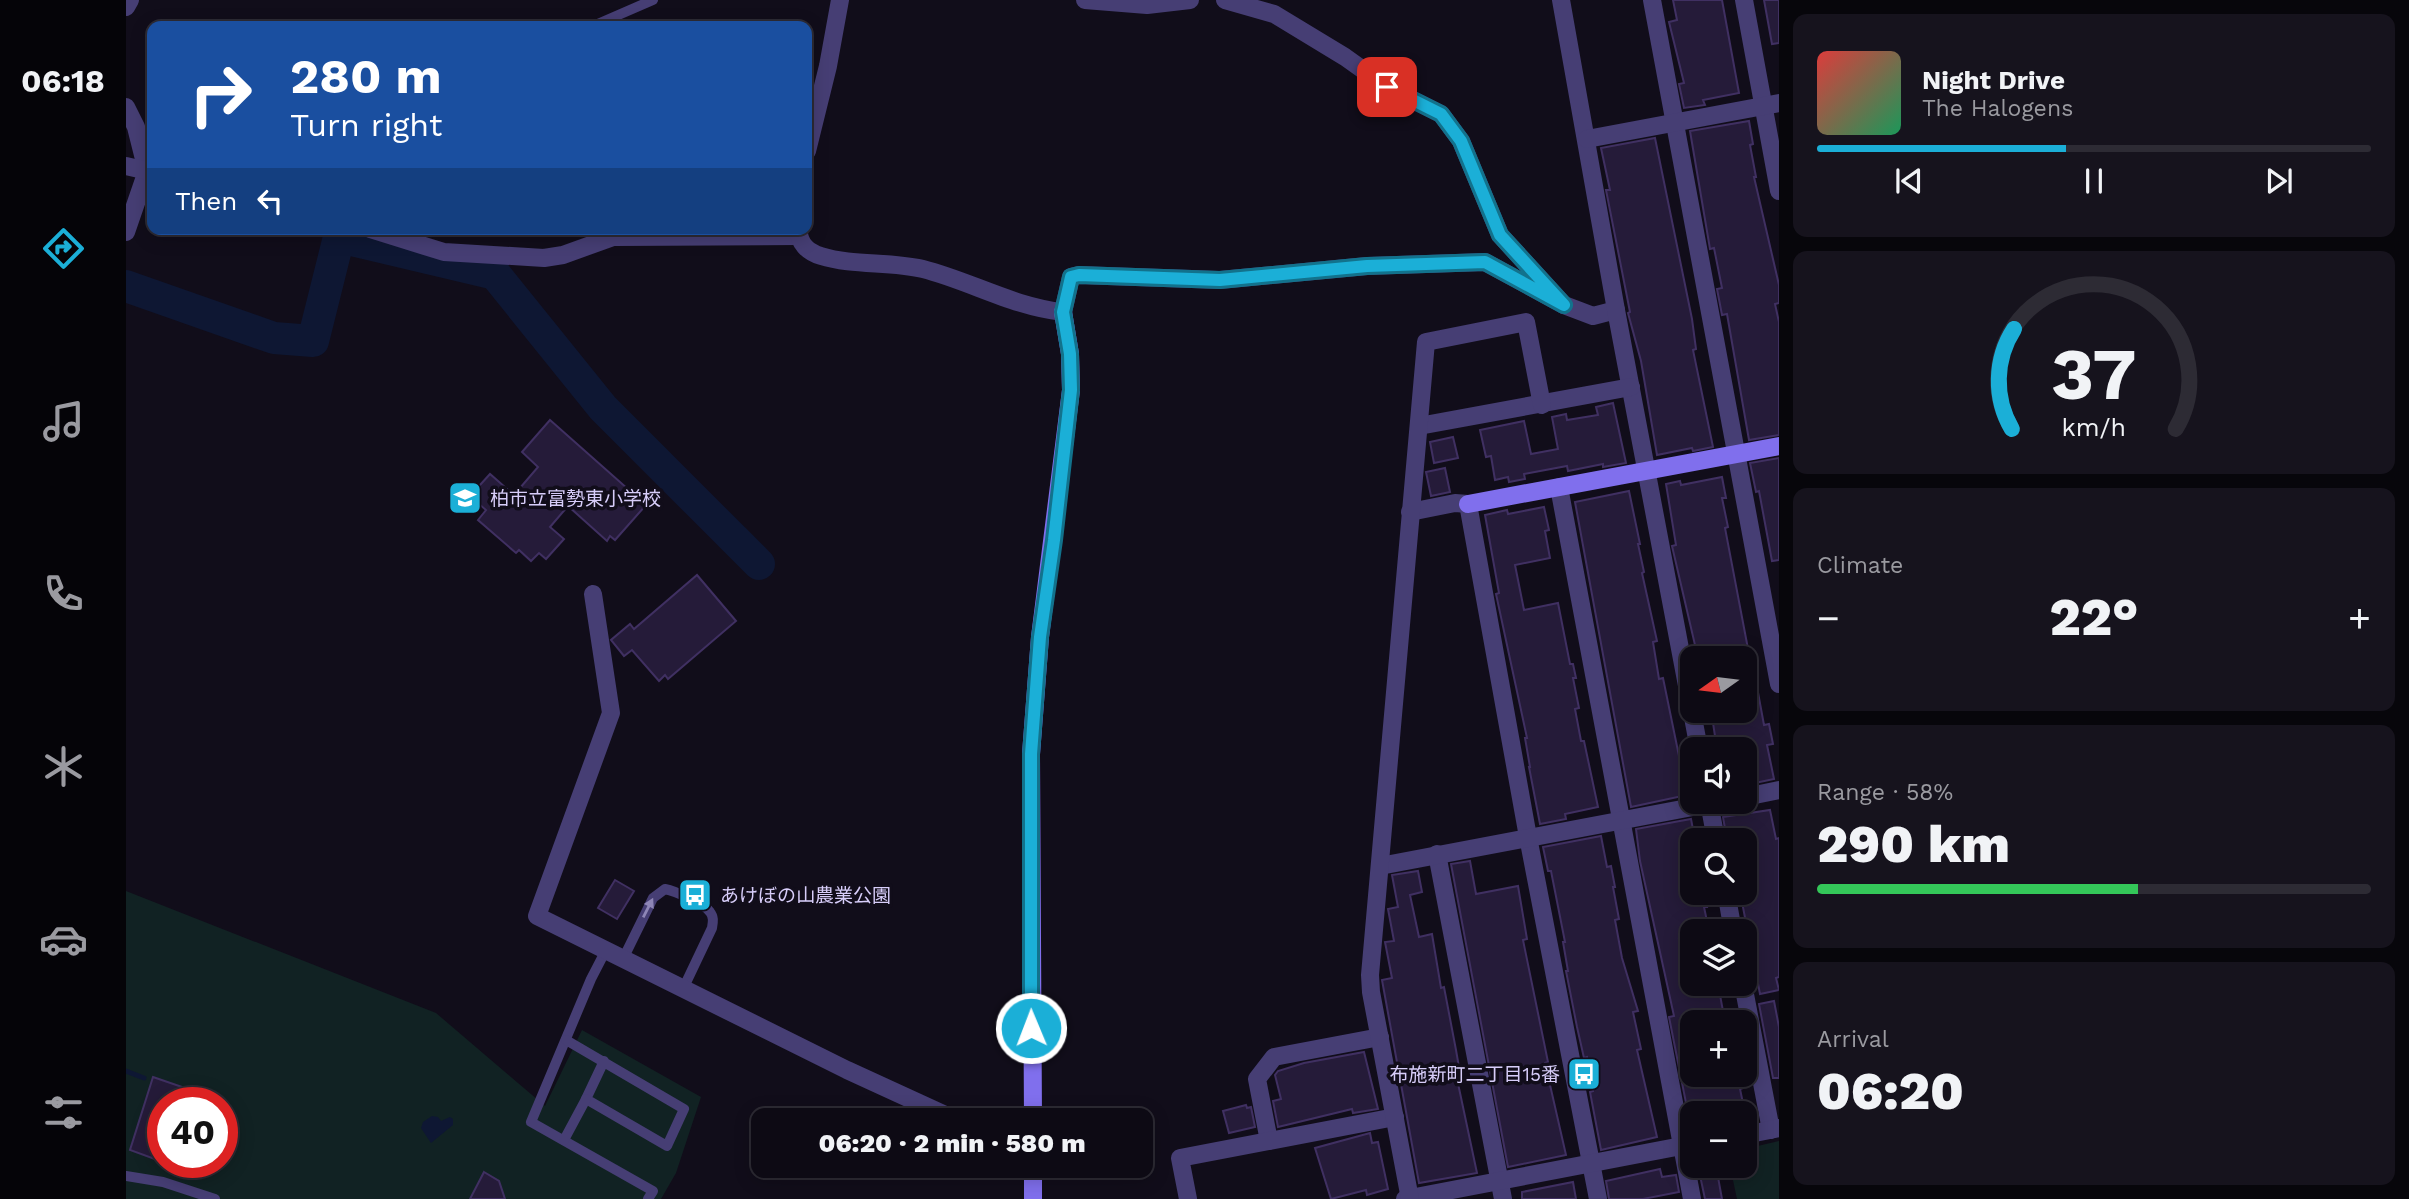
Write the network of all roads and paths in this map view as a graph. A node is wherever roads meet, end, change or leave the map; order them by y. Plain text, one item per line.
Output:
1 (130, 0) edge
2 (653, 0) edge
3 (840, 0) edge
4 (1085, 0) edge
5 (1190, 0) edge
6 (1225, 0) edge
7 (1562, 0) edge
8 (1652, 0) edge
9 (1744, 0) edge
10 (1156, 2) edge
11 (126, 7) edge
12 (605, 21) edge
13 (1771, 104) edge
14 (126, 107) edge
15 (1675, 123) junction
16 (812, 131) edge
17 (1587, 139) junction
18 (147, 162) edge
19 (126, 166) edge
20 (147, 170) edge
21 (147, 179) edge
22 (1779, 191) edge
23 (126, 232) edge
24 (389, 235) edge
25 (618, 235) edge
26 (800, 235) edge
27 (1564, 305) junction
28 (1616, 310) junction
29 (1063, 312) junction
30 (1632, 387) junction
31 (1542, 405) junction
32 (1419, 426) junction
33 (1779, 446) edge
34 (1735, 454) junction
35 (1648, 471) junction
36 (1559, 487) junction
37 (1468, 504) junction
38 (1410, 512) junction
39 (593, 594) dead end
40 (1779, 684) edge
41 (1697, 737) edge
42 (1779, 790) edge
43 (1757, 795) edge
44 (1680, 808) edge
45 (1619, 820) junction
46 (1528, 837) junction
47 (1437, 854) junction
48 (1380, 866) junction
49 (606, 950) junction
50 (623, 959) junction
51 (683, 989) junction
52 (1746, 996) edge
53 (1380, 1037) junction
54 (566, 1040) junction
55 (604, 1061) junction
56 (586, 1098) junction
57 (930, 1108) edge
58 (1032, 1108) edge
59 (1680, 1112) edge
60 (1395, 1117) junction
61 (1775, 1129) edge
62 (1757, 1133) edge
63 (564, 1140) junction
64 (1269, 1141) junction
65 (1680, 1146) edge
66 (1591, 1164) junction
67 (126, 1176) edge
68 (1033, 1178) edge
69 (1690, 1178) edge
70 (1501, 1190) edge
71 (215, 1199) edge
72 (648, 1199) edge
73 (1033, 1199) edge
74 (1188, 1199) edge
75 (1409, 1199) edge
76 (1598, 1199) edge
77 (1692, 1199) edge

1 - 11 street
2 - 12 lane
3 - 16 street
4 - 10 street
5 - 10 street
6 - 27 street
7 - 17 street
8 - 15 street
9 - 13 street
13 - 15 street
13 - 22 street
14 - 18 street
15 - 17 street
15 - 34 street
17 - 28 street
19 - 20 street
21 - 23 street
24 - 25 street
26 - 29 street
27 - 28 street
27 - 29 street
28 - 30 street
29 - 58 street
30 - 31 street
30 - 35 street
31 - 32 street
31 - 32 street
32 - 38 street
33 - 34 street
34 - 35 street
34 - 40 street
35 - 36 street
35 - 41 street
36 - 37 street
36 - 45 street
37 - 38 street
37 - 46 street
38 - 48 street
39 - 49 street
42 - 43 street
44 - 45 street
45 - 46 street
45 - 59 street
46 - 47 street
46 - 66 street
47 - 48 street
47 - 70 street
48 - 53 street
49 - 50 street
49 - 54 lane
50 - 51 street
50 -> 51 lane
51 - 57 street
52 - 61 street
53 - 60 street
53 - 64 street
54 - 55 lane
54 - 63 lane
55 - 56 lane
55 - 56 lane
56 - 63 lane
60 - 64 street
60 - 75 street
61 - 62 street
63 - 72 lane
64 - 74 street
65 - 66 street
66 - 70 street
66 - 76 street
67 - 71 lane
68 - 73 street
69 - 77 street
70 - 75 street

